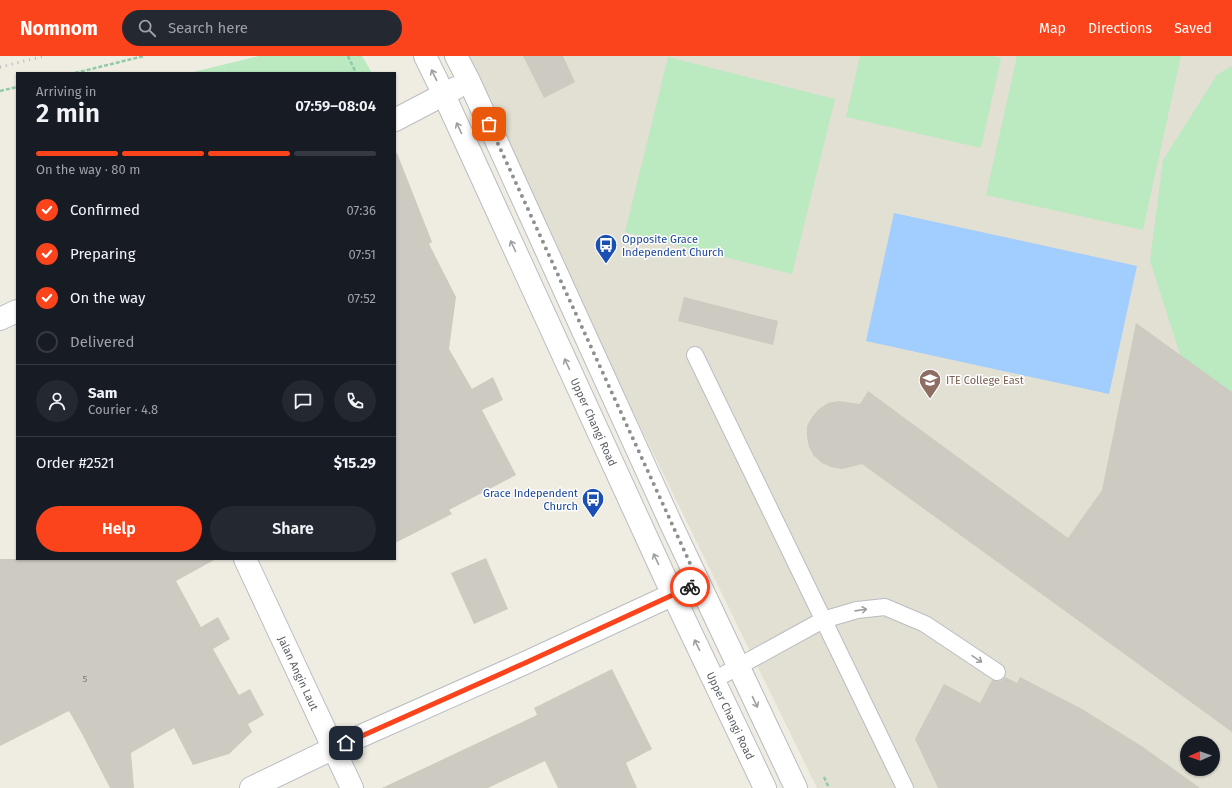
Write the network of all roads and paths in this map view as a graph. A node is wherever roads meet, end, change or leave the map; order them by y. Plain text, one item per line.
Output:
1 (144, 56) edge
2 (348, 56) edge
3 (424, 56) edge
4 (456, 56) edge
5 (79, 72) edge
6 (356, 72) edge
7 (469, 81) junction
8 (16, 87) edge
9 (0, 91) edge
10 (444, 95) junction
11 (396, 119) edge
12 (16, 311) edge
13 (0, 319) edge
14 (696, 355) dead end
15 (245, 560) edge
16 (699, 583) junction
17 (673, 594) junction
18 (823, 620) junction
19 (739, 666) junction
20 (996, 672) dead end
21 (714, 680) junction
22 (334, 748) junction
23 (251, 788) edge
24 (352, 788) edge
25 (765, 788) edge
26 (796, 788) edge
27 (905, 788) edge

1 - 5 path
2 - 6 path
10 -> 3 street, Upper Changi Road
4 - 7 street
7 - 10 street
7 - 16 street
8 - 9 path
10 - 11 street
17 -> 10 street, Upper Changi Road
12 - 13 street
14 - 18 lane
15 - 22 street, Jalan Angin Laut
16 - 17 street
16 - 19 street
21 -> 17 street, Upper Changi Road
17 - 22 street
18 - 19 lane
18 -> 20 lane
18 - 27 lane
19 - 21 lane
19 -> 26 street
21 - 25 street, Upper Changi Road
22 - 23 street
22 - 24 street, Jalan Angin Laut

